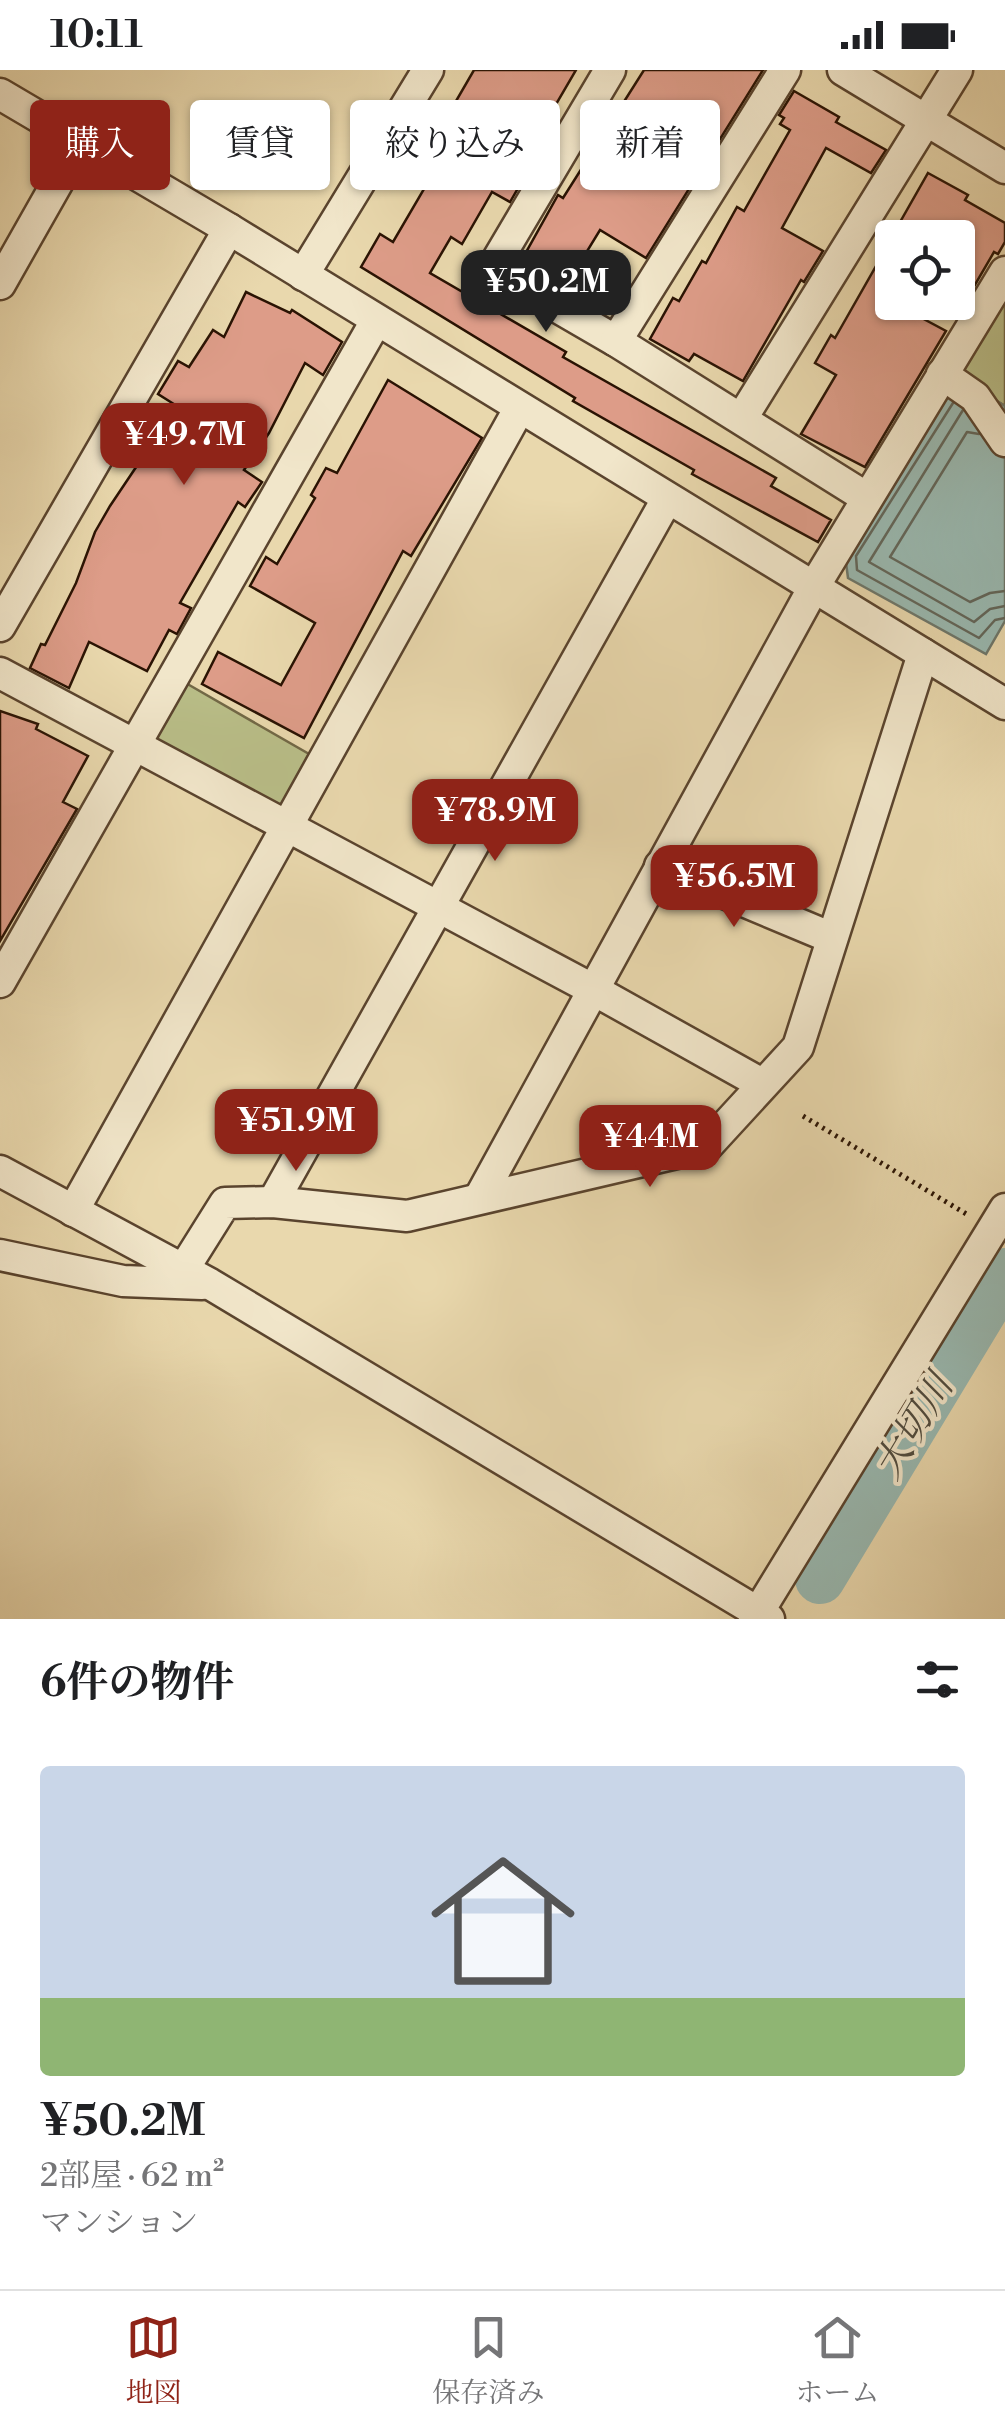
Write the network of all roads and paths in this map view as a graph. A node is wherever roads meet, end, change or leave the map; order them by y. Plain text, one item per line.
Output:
1 (428, 70) edge
2 (610, 70) edge
3 (784, 70) edge
4 (843, 70) edge
5 (956, 70) edge
6 (0, 94) edge
7 (30, 111) edge
8 (926, 120) junction
9 (1005, 168) edge
10 (53, 190) edge
11 (162, 190) edge
12 (229, 230) junction
13 (1005, 272) edge
14 (303, 275) junction
15 (0, 284) edge
16 (376, 321) junction
17 (616, 341) junction
18 (942, 374) junction
19 (518, 408) junction
20 (742, 418) junction
21 (1005, 441) edge
22 (867, 498) junction
23 (667, 499) junction
24 (814, 586) junction
25 (0, 626) edge
26 (923, 654) junction
27 (0, 674) edge
28 (1005, 704) edge
29 (135, 746) junction
30 (286, 826) junction
31 (660, 866) junction
32 (436, 908) junction
33 (832, 938) junction
34 (0, 982) edge
35 (592, 988) junction
36 (762, 1084) junction
37 (803, 1116) dead end
38 (0, 1170) edge
39 (480, 1197) junction
40 (272, 1202) junction
41 (73, 1211) junction
42 (999, 1219) edge
43 (0, 1256) edge
44 (183, 1270) junction
45 (210, 1284) junction
46 (760, 1617) edge

1 - 14 street
2 - 17 street
3 - 17 street
4 - 8 street
5 - 8 street
6 - 7 street
8 - 9 street
8 - 20 street
10 - 15 street
11 - 12 street
12 - 14 street
12 - 25 street
13 - 18 street
14 - 16 street
16 - 19 street
16 - 29 street
17 - 20 street
18 - 21 street
18 - 22 street
19 - 23 street
19 - 30 street
20 - 22 street
22 - 24 street
23 - 24 street
23 - 32 street
24 - 26 street
24 - 31 street
26 - 28 street
26 - 33 street
27 - 29 street
29 - 30 street
29 - 34 street
30 - 32 street
30 - 41 street
31 - 33 street
31 - 35 street
32 - 35 street
32 - 40 street
33 - 36 street
35 - 36 street
35 - 39 street
36 - 39 street
37 - 42 path
38 - 41 street
39 - 40 street
40 - 44 street
41 - 44 street
42 - 46 street
43 - 45 street
44 - 45 street
45 - 46 street

